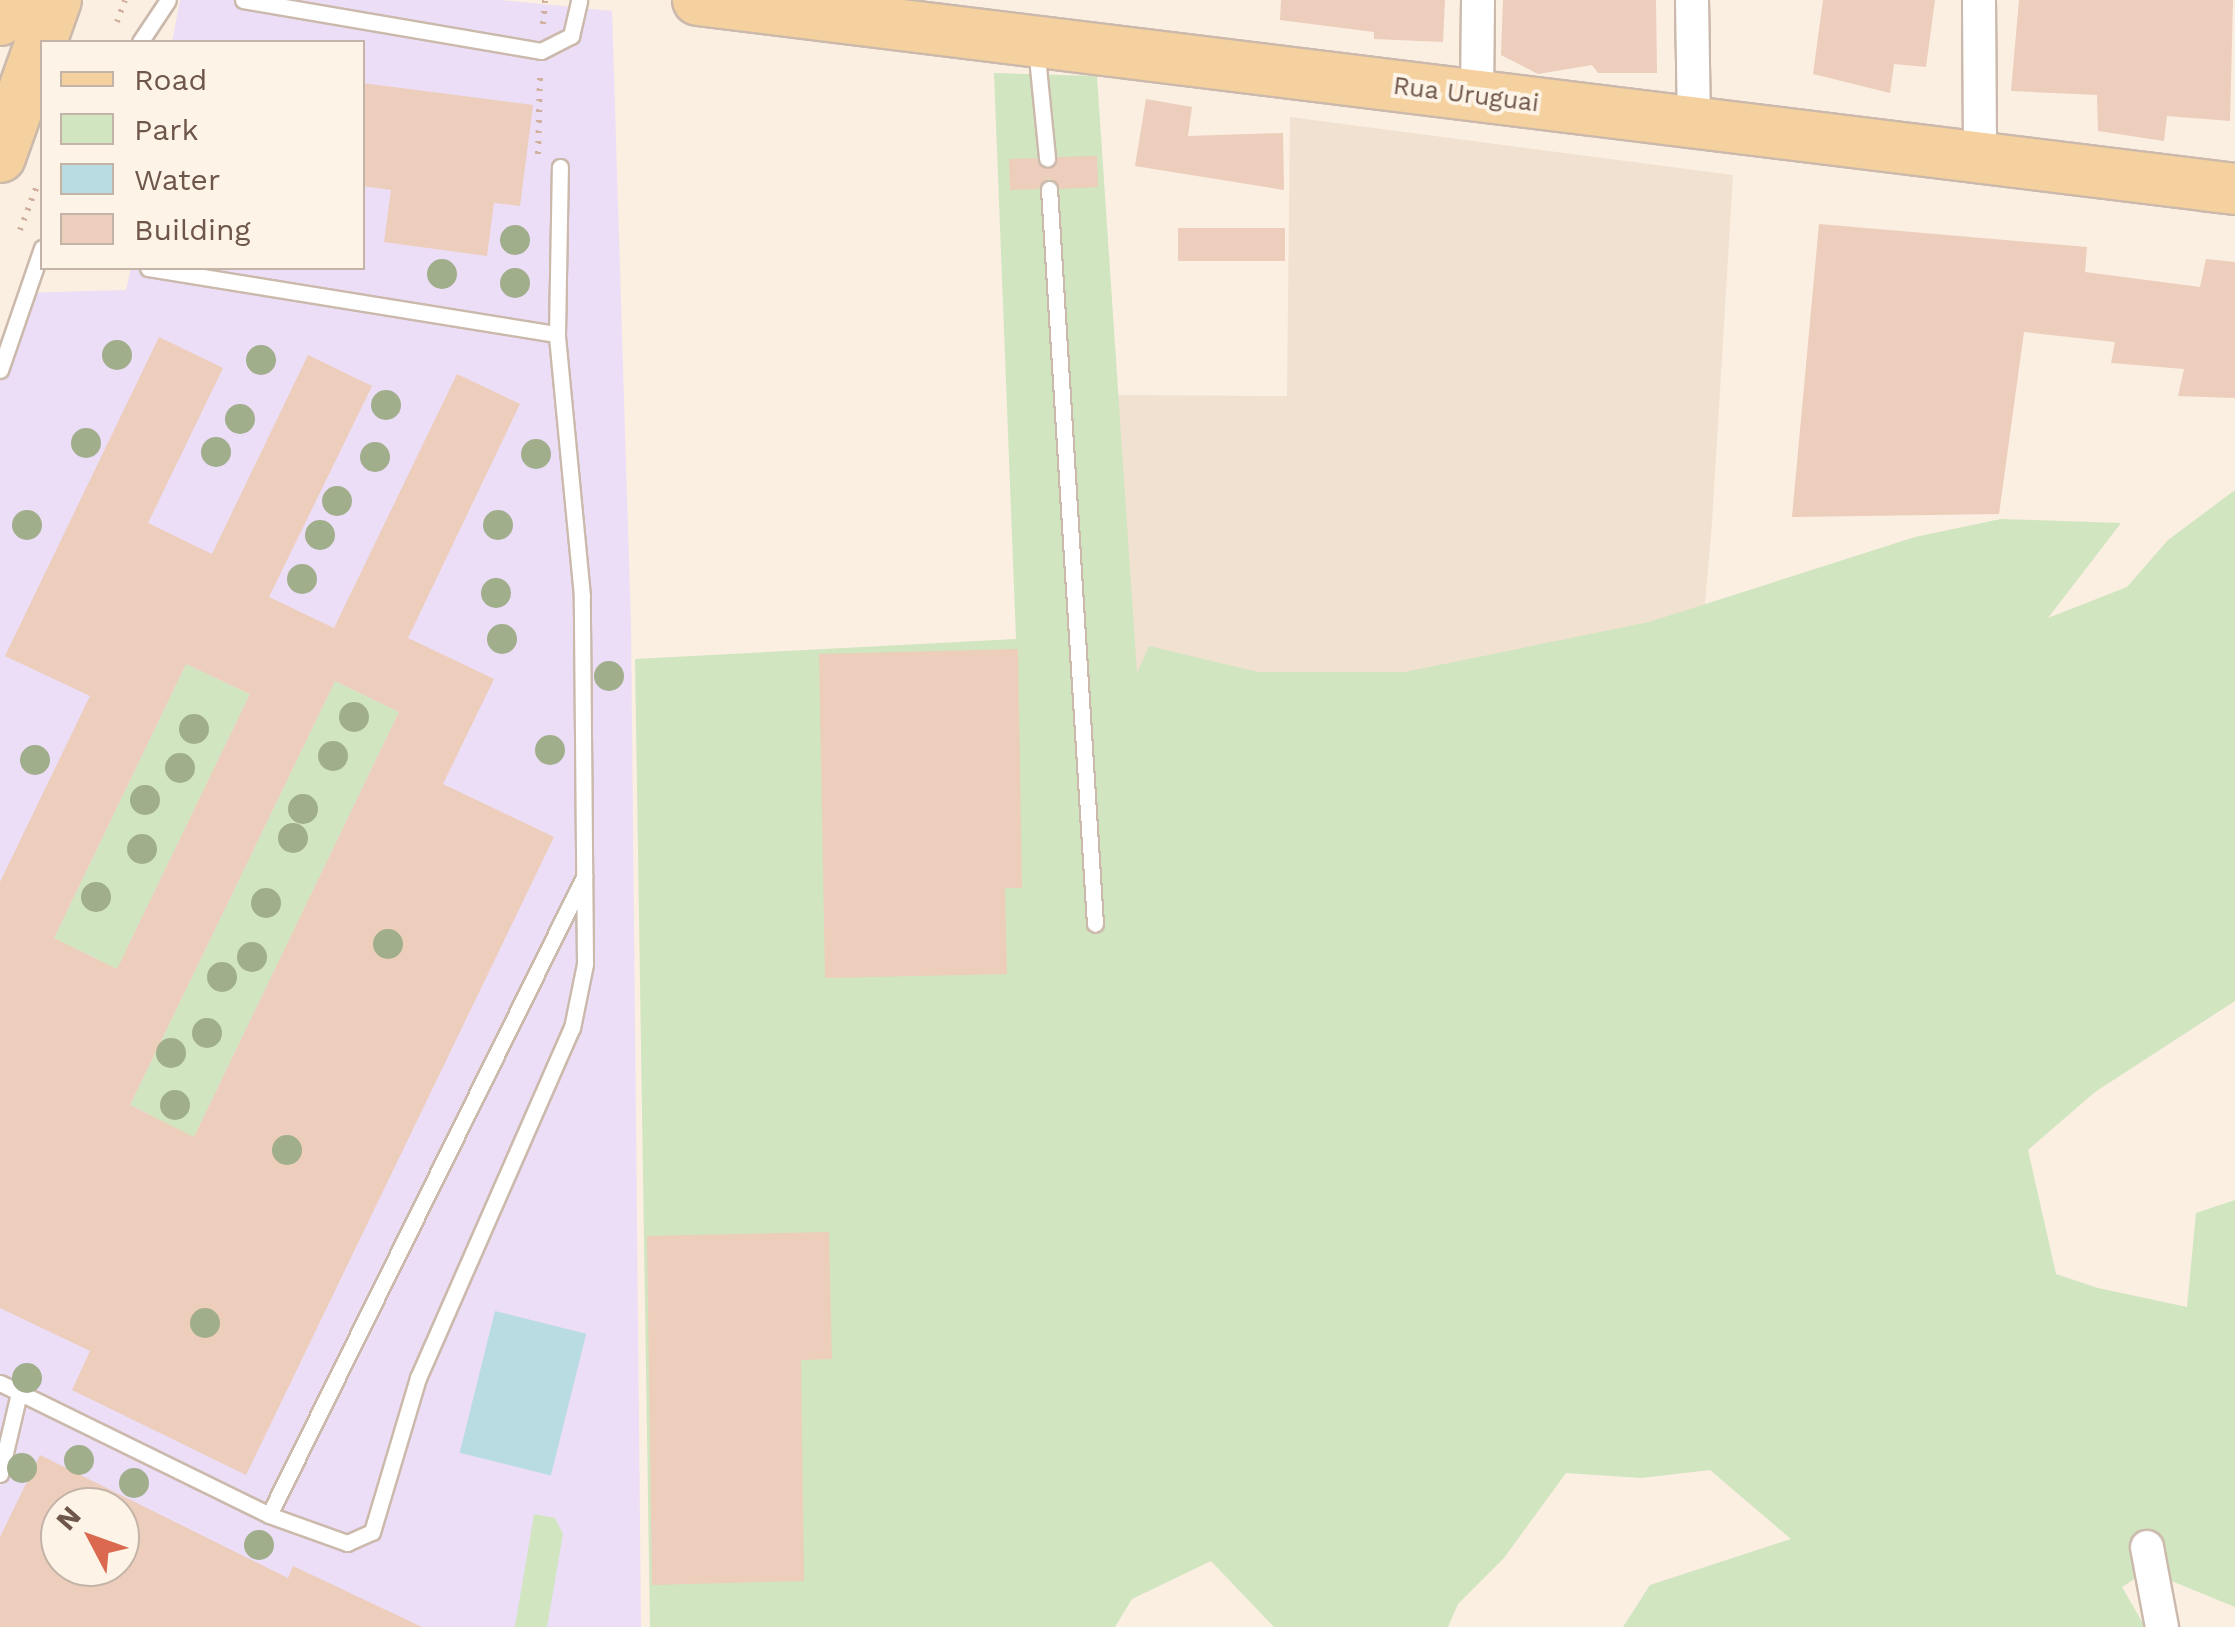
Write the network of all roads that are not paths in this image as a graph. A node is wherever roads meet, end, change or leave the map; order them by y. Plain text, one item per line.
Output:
1 (8, 0) edge
2 (56, 0) edge
3 (168, 0) edge
4 (243, 0) edge
5 (580, 0) edge
6 (698, 0) edge
7 (1478, 0) edge
8 (1692, 0) edge
9 (1979, 0) edge
10 (0, 20) edge
11 (42, 40) edge
12 (141, 40) edge
13 (40, 45) edge
14 (1036, 45) junction
15 (1477, 96) junction
16 (1694, 122) junction
17 (0, 158) edge
18 (1047, 158) dead end
19 (1980, 158) junction
20 (560, 167) road end
21 (1049, 189) dead end
22 (2235, 189) edge
23 (40, 254) edge
24 (160, 270) edge
25 (557, 334) junction
26 (0, 370) edge
27 (586, 872) junction
28 (1096, 924) dead end
29 (0, 1383) edge
30 (18, 1393) junction
31 (0, 1474) edge
32 (269, 1514) junction
33 (2146, 1548) dead end
34 (2162, 1627) edge

1 - 10 main road
2 - 11 main road
3 - 12 lane
4 - 5 lane
6 - 14 main road, Rua Uruguai
7 - 15 street
8 - 16 street
9 - 19 street
13 - 17 main road
14 - 15 main road, Rua Uruguai
14 - 18 lane
15 - 16 main road, Rua Uruguai
16 - 19 main road, Rua Uruguai
19 - 22 main road, Rua Uruguai
20 - 25 lane
21 - 28 lane
23 - 26 lane
24 - 25 lane
25 - 27 lane
27 - 32 lane
27 - 32 lane
29 - 30 lane
30 - 31 lane
30 - 32 lane
33 - 34 street

